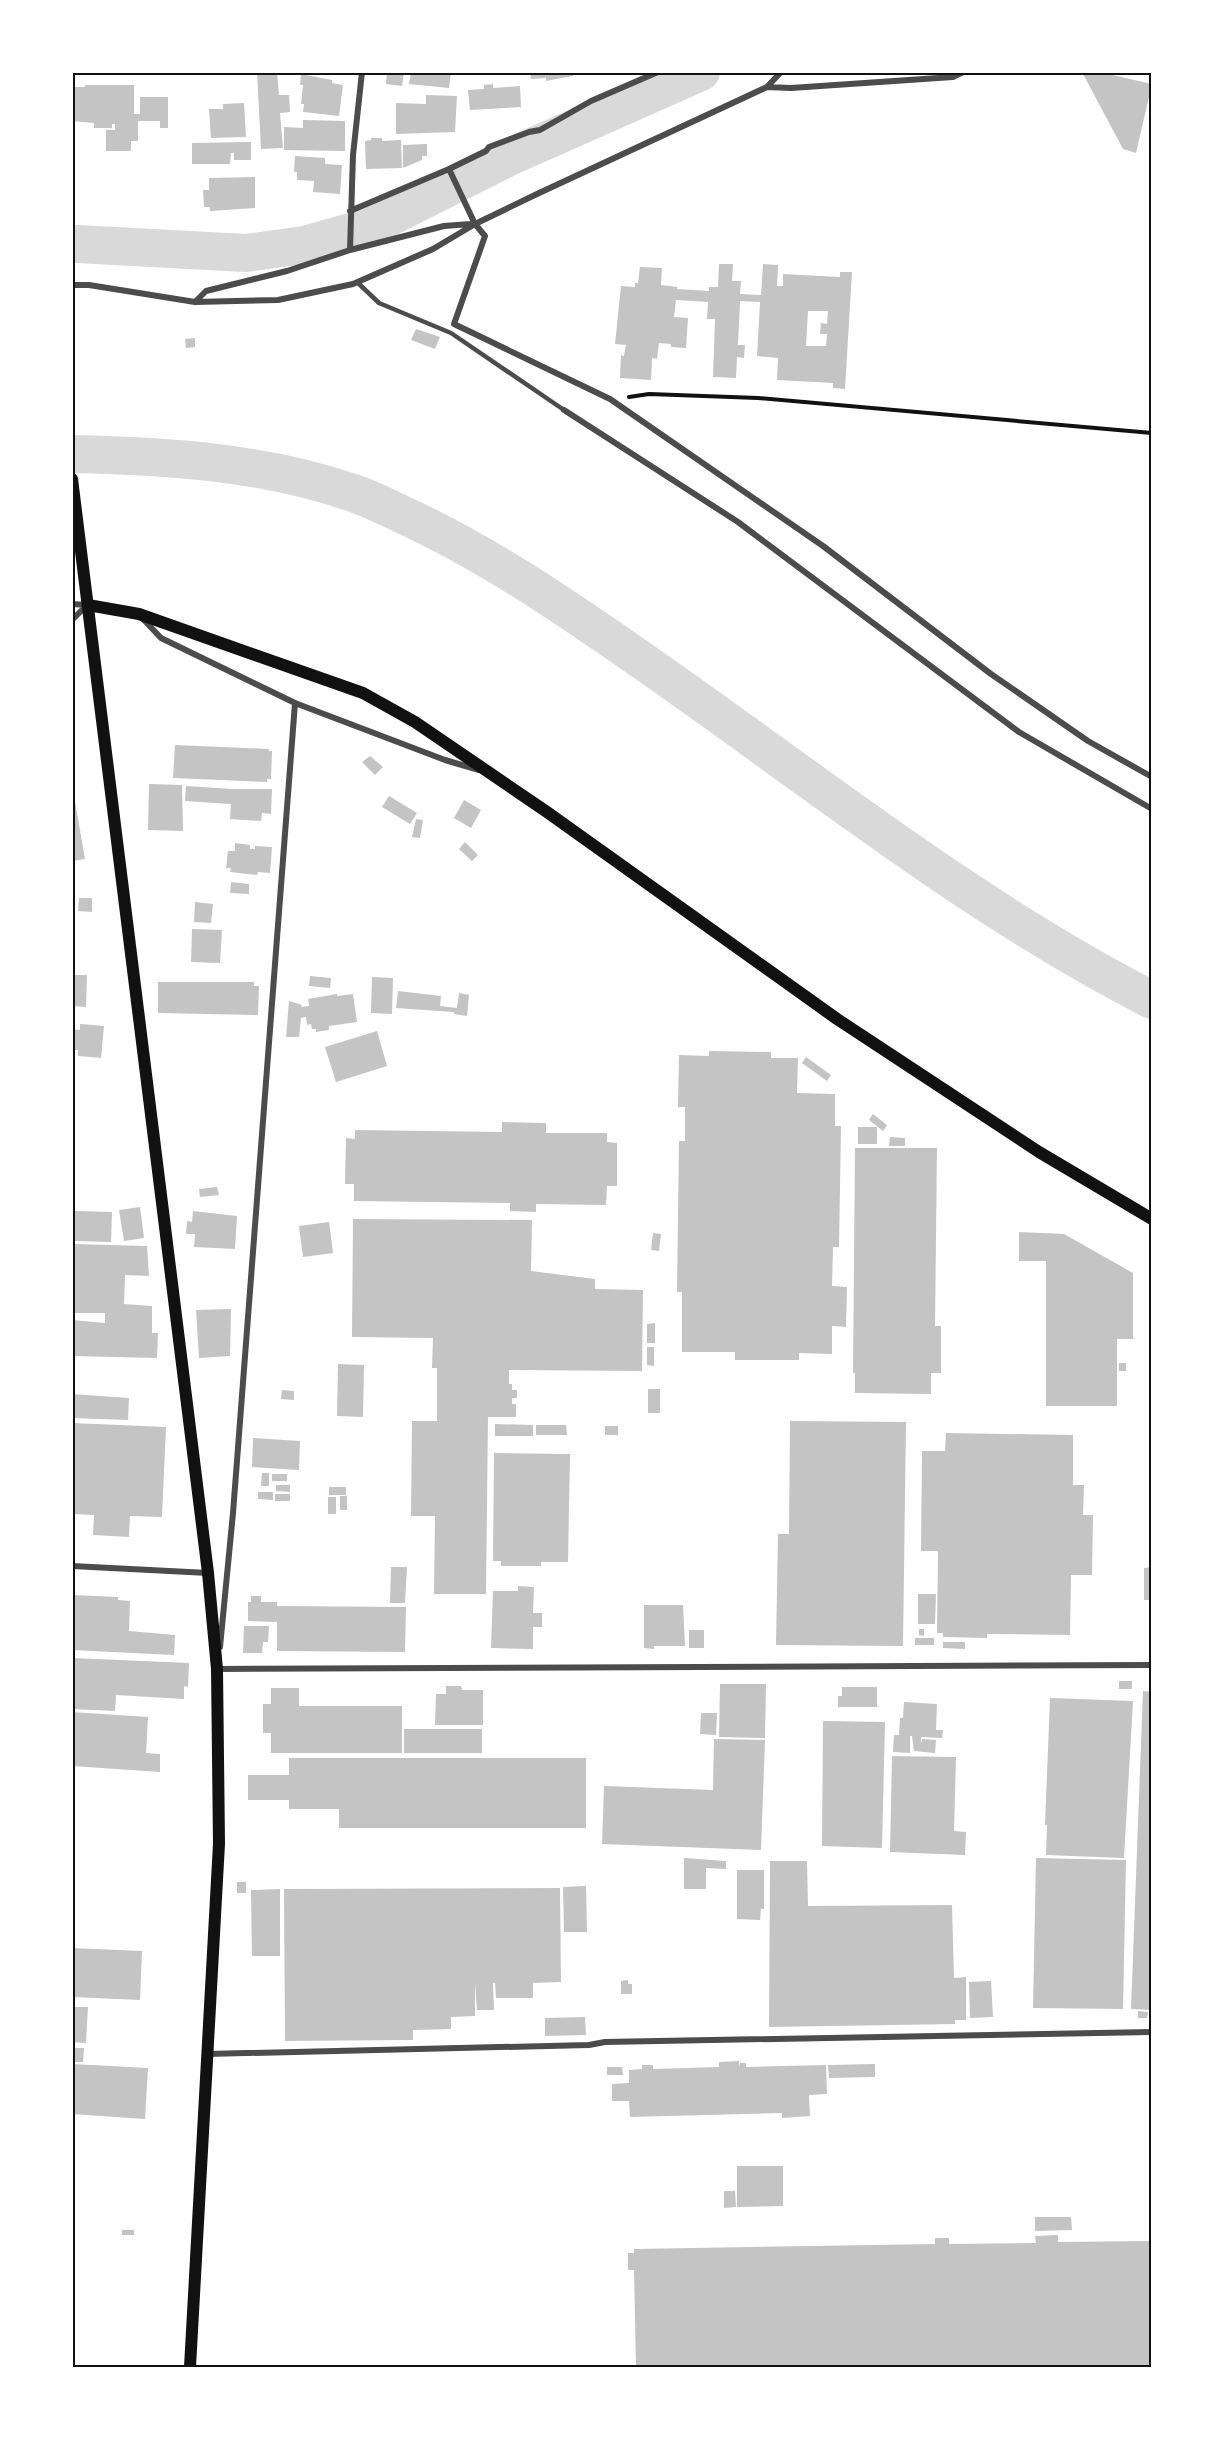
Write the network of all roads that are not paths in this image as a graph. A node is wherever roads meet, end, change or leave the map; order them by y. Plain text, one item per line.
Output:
1 (362, 72) edge
2 (658, 72) edge
3 (781, 72) edge
4 (963, 72) edge
5 (767, 87) junction
6 (450, 172) junction
7 (350, 214) junction
8 (475, 224) junction
9 (350, 246) junction
10 (357, 282) junction
11 (72, 285) edge
12 (195, 302) junction
13 (454, 324) junction
14 (451, 333) junction
15 (564, 411) joint
16 (72, 479) edge
17 (72, 604) edge
18 (88, 605) junction
19 (139, 614) junction
20 (72, 620) edge
21 (295, 702) junction
22 (494, 774) junction
23 (1152, 777) edge
24 (1152, 809) edge
25 (1152, 1219) edge
26 (72, 1566) edge
27 (208, 1573) junction
28 (1152, 1665) edge
29 (218, 1669) junction
30 (1152, 2032) edge
31 (207, 2054) junction
32 (190, 2367) edge

1 - 7 street
2 - 6 street
3 - 5 street
4 - 5 street
5 - 8 street
6 - 7 street
6 - 8 street
7 - 9 street
8 - 9 street
8 - 10 street
8 - 13 street
9 - 12 street
10 - 12 street
10 - 14 lane
11 - 12 street
13 - 14 lane
13 - 23 street
14 - 15 lane
15 - 24 street
16 - 18 main road
17 - 18 street
18 - 19 main road
18 - 20 street
18 - 27 main road
19 - 21 street
19 - 22 main road
21 - 22 street
21 - 29 street
22 - 25 main road
26 - 27 street
27 - 29 main road
28 - 29 street
29 - 31 main road
30 - 31 street
31 - 32 main road

